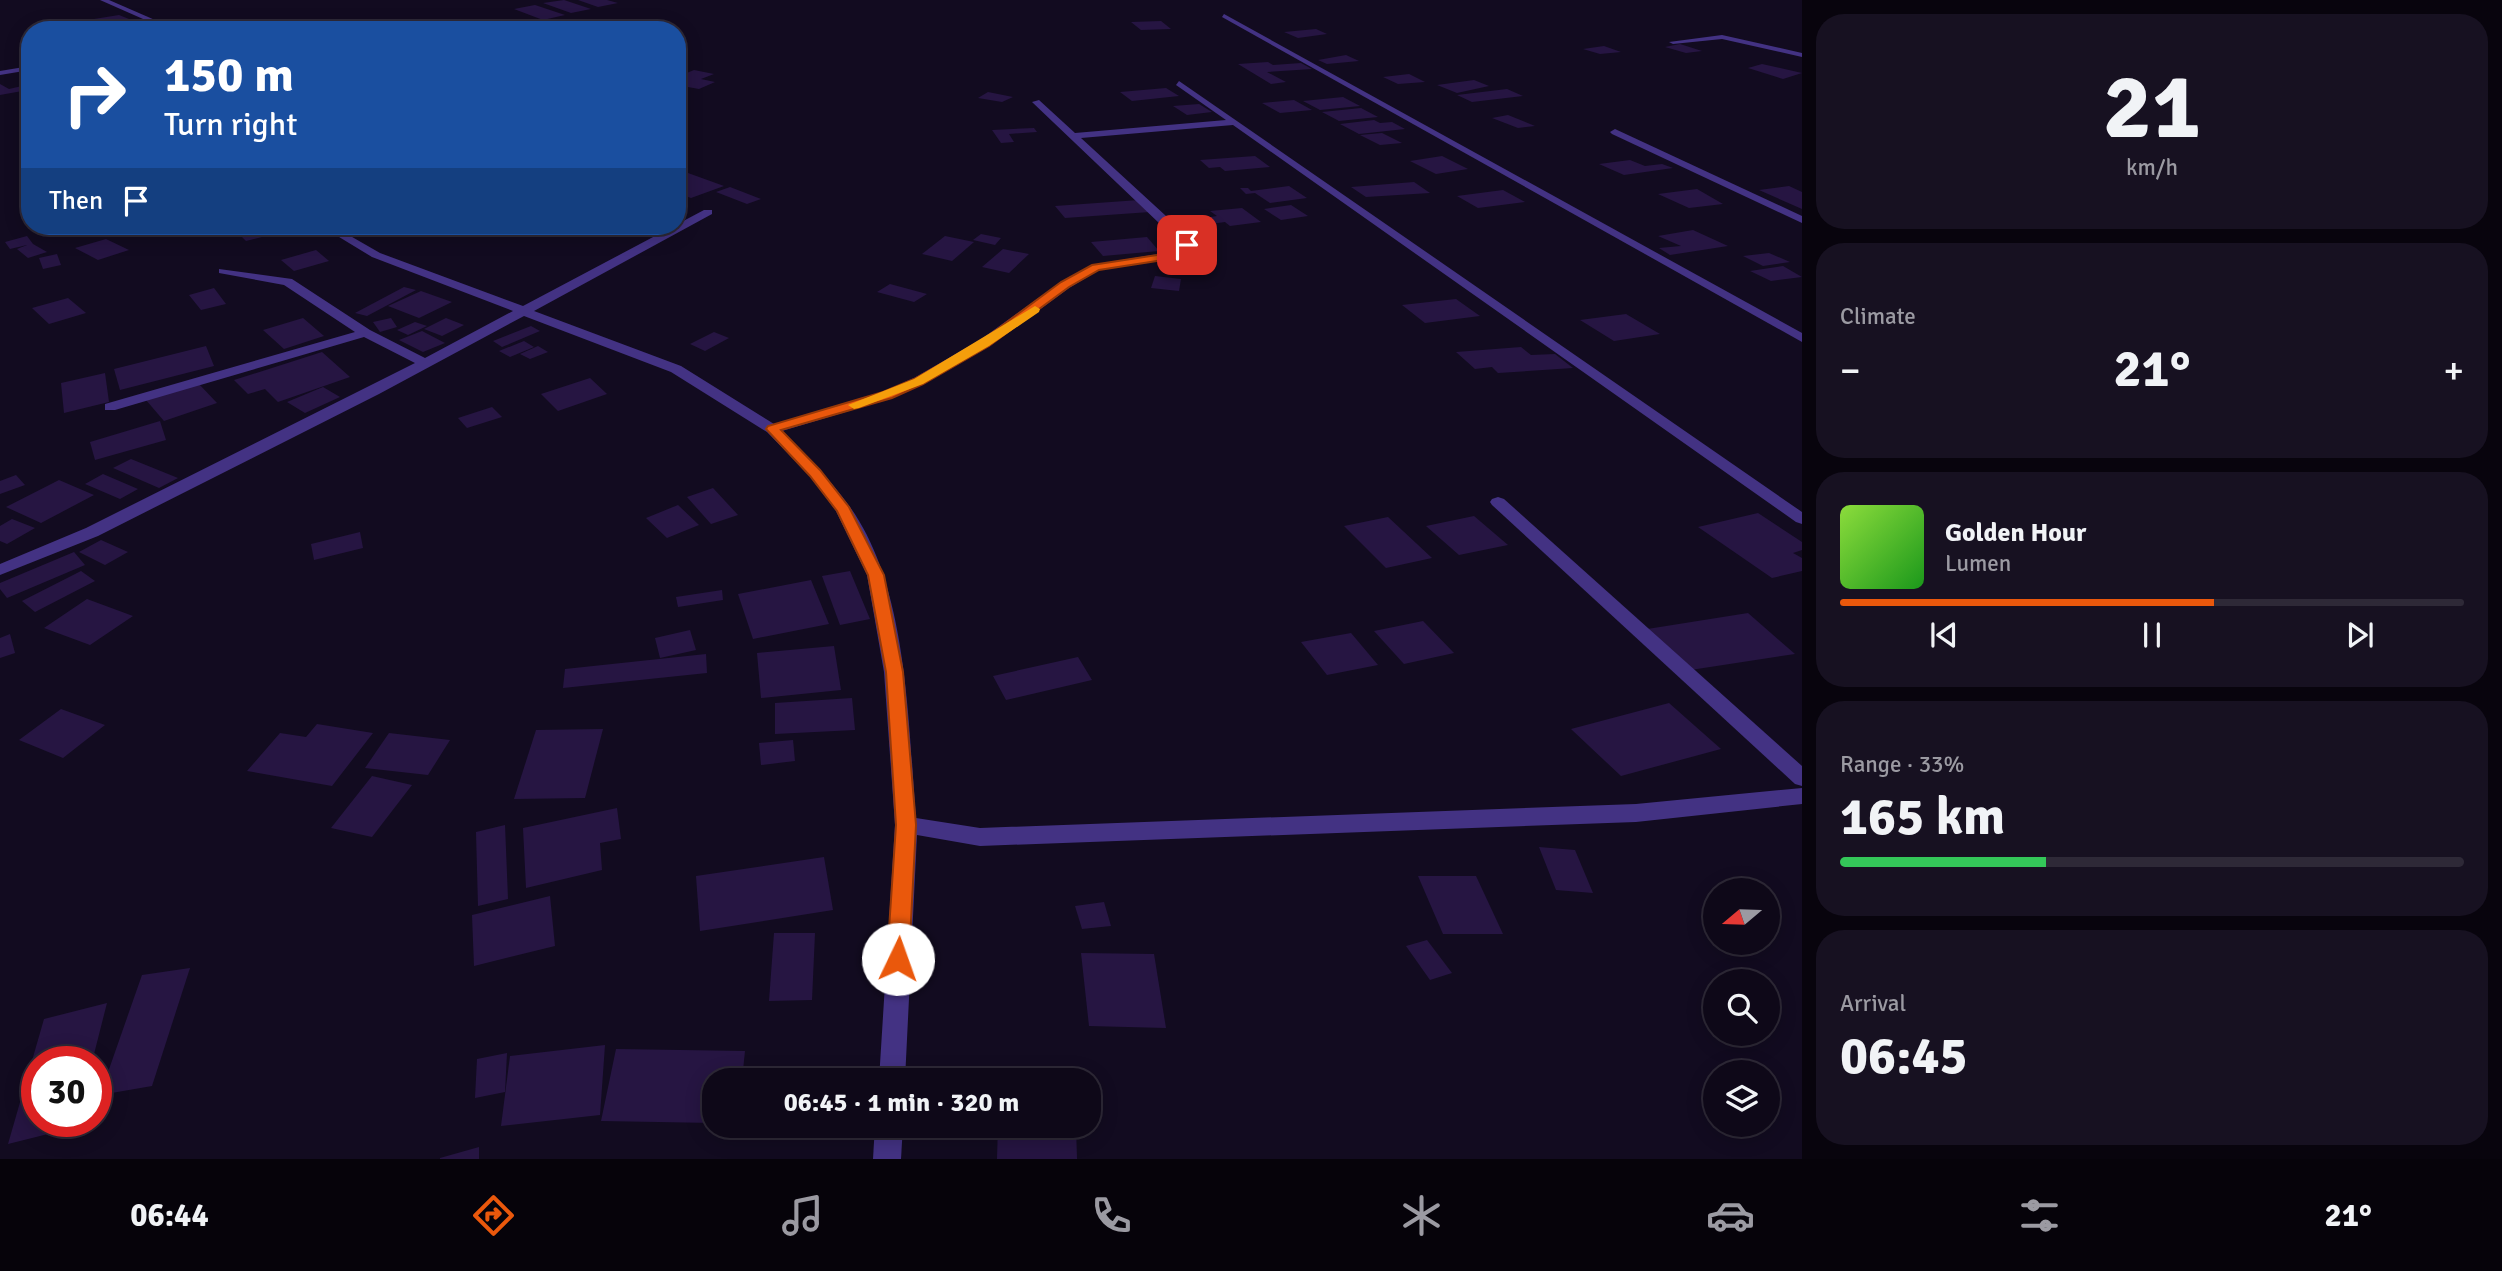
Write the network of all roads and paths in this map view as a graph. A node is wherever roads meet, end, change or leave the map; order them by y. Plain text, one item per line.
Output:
1 (103, 0) edge
2 (1224, 16) dead end
3 (153, 21) edge
4 (1673, 42) dead end
5 (1802, 55) edge
6 (21, 70) edge
7 (0, 73) edge
8 (1179, 83) dead end
9 (1036, 102) dead end
10 (1234, 122) junction
11 (1615, 132) dead end
12 (1074, 136) junction
13 (708, 212) dead end
14 (1802, 220) edge
15 (686, 224) edge
16 (342, 235) edge
17 (666, 235) edge
18 (223, 271) dead end
19 (524, 313) junction
20 (365, 333) junction
21 (1802, 338) edge
22 (425, 363) junction
23 (110, 407) dead end
24 (772, 429) junction
25 (1498, 502) dead end
26 (1802, 519) edge
27 (0, 570) edge
28 (1802, 778) edge
29 (1802, 796) edge
30 (906, 825) junction
31 (892, 1068) edge
32 (888, 1138) edge
33 (887, 1159) edge

1 - 3 street
2 - 21 street
4 - 5 street
6 - 7 street
8 - 10 street
9 - 12 street
10 - 12 street
10 - 26 street
11 - 14 street
12 - 24 street
13 - 15 street
16 - 19 street
17 - 19 street
18 - 20 street
19 - 22 street
19 - 24 street
20 - 22 street
20 - 23 street
22 - 27 street
24 - 30 street
25 - 28 street
29 - 30 street
30 - 31 street
32 - 33 street

